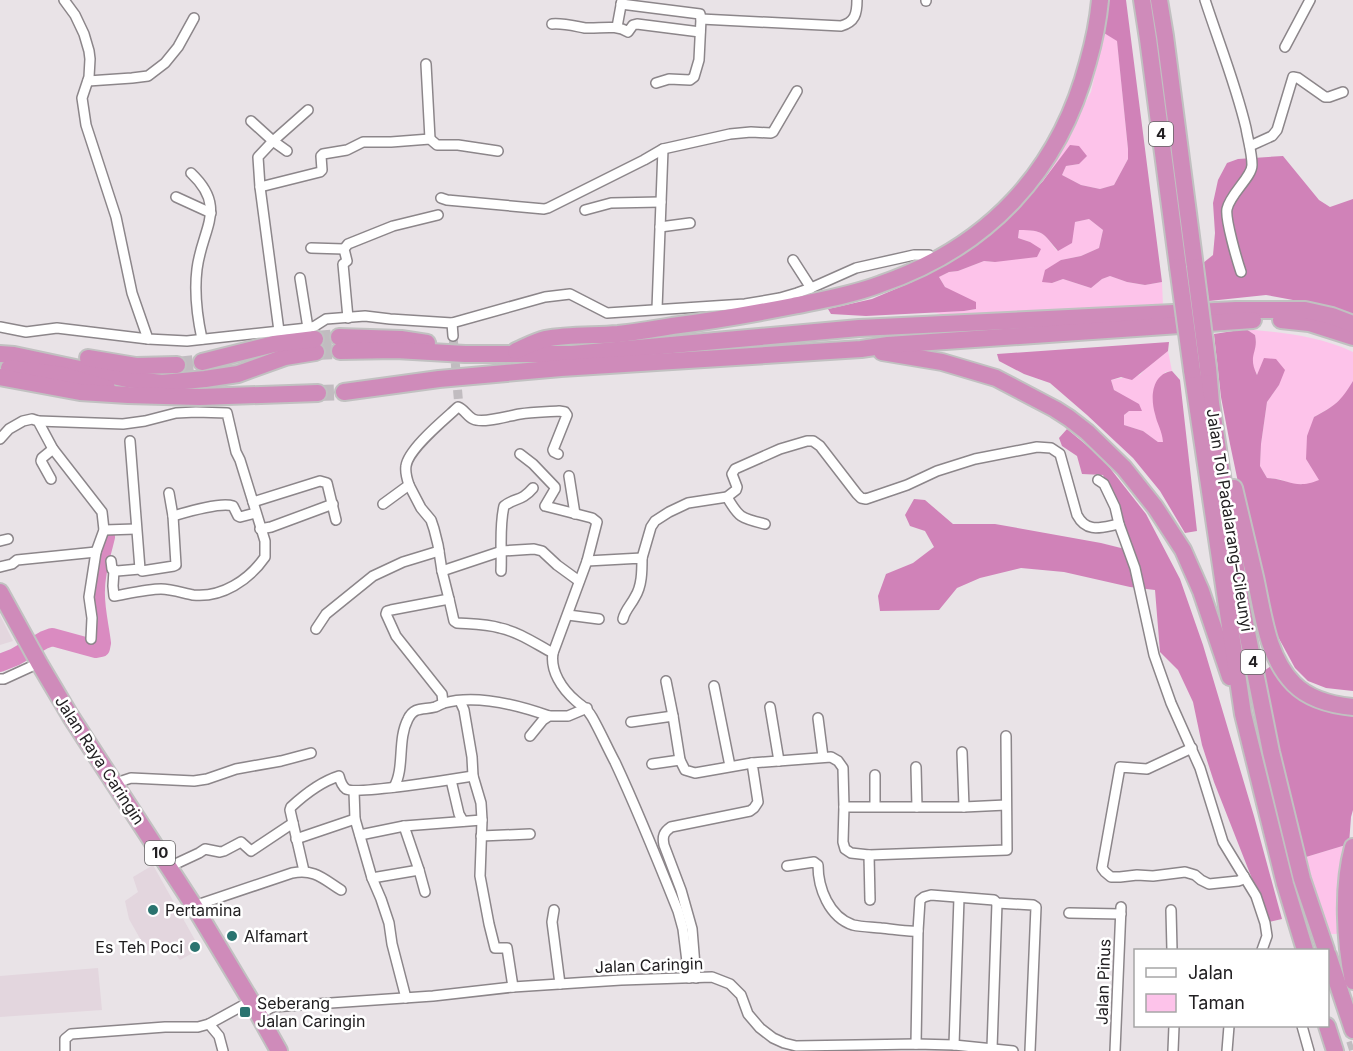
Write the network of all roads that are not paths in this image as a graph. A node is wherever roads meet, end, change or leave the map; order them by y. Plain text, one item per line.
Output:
1 (64, 0) edge
2 (857, 0) edge
3 (1100, 0) edge
4 (1142, 0) edge
5 (1159, 0) edge
6 (1205, 0) edge
7 (1310, 0) edge
8 (621, 2) edge
9 (194, 18) dead end
10 (701, 19) junction
11 (552, 24) dead end
12 (617, 27) junction
13 (700, 32) junction
14 (1285, 47) dead end
15 (426, 64) dead end
16 (88, 81) junction
17 (656, 83) dead end
18 (798, 91) dead end
19 (1342, 92) dead end
20 (308, 110) dead end
21 (251, 121) dead end
22 (430, 139) junction
23 (273, 141) junction
24 (1250, 146) junction
25 (663, 149) junction
26 (287, 151) dead end
27 (498, 151) dead end
28 (191, 173) dead end
29 (260, 187) junction
30 (176, 197) dead end
31 (441, 198) dead end
32 (661, 202) junction
33 (585, 210) dead end
34 (211, 213) junction
35 (438, 215) dead end
36 (690, 223) dead end
37 (660, 227) junction
38 (311, 248) dead end
39 (344, 249) junction
40 (929, 255) dead end
41 (793, 260) dead end
42 (1187, 267) junction
43 (1240, 272) dead end
44 (300, 278) dead end
45 (811, 288) junction
46 (657, 309) junction
47 (348, 318) junction
48 (452, 323) junction
49 (1353, 324) edge
50 (279, 331) junction
51 (453, 336) tunnel mouth
52 (1353, 337) edge
53 (148, 339) junction
54 (202, 339) junction
55 (313, 339) junction
56 (2, 340) edge
57 (339, 344) tunnel mouth
58 (861, 349) junction
59 (507, 354) junction
60 (202, 363) tunnel mouth
61 (177, 365) tunnel mouth
62 (0, 368) edge
63 (1200, 369) junction
64 (63, 370) junction
65 (0, 378) edge
66 (344, 392) tunnel mouth
67 (318, 393) tunnel mouth
68 (128, 395) junction
69 (1212, 403) junction
70 (38, 421) junction
71 (0, 439) edge
72 (130, 441) dead end
73 (53, 449) junction
74 (556, 450) dead end
75 (520, 454) dead end
76 (569, 476) dead end
77 (51, 479) dead end
78 (1098, 480) dead end
79 (409, 484) junction
80 (533, 488) dead end
81 (169, 492) dead end
82 (728, 497) junction
83 (253, 502) junction
84 (333, 504) junction
85 (383, 504) dead end
86 (255, 513) junction
87 (575, 514) junction
88 (173, 516) junction
89 (336, 520) dead end
90 (765, 524) dead end
91 (1119, 524) junction
92 (136, 529) junction
93 (260, 529) junction
94 (104, 530) junction
95 (439, 551) junction
96 (502, 551) junction
97 (96, 552) junction
98 (642, 558) junction
99 (586, 561) junction
100 (0, 567) edge
101 (140, 569) junction
102 (441, 571) junction
103 (501, 572) dead end
104 (579, 581) junction
105 (0, 592) edge
106 (449, 599) junction
107 (568, 615) junction
108 (599, 619) dead end
109 (623, 619) dead end
110 (316, 629) dead end
111 (91, 639) dead end
112 (553, 653) junction
113 (37, 660) junction
114 (0, 679) edge
115 (666, 681) dead end
116 (714, 686) dead end
117 (460, 701) junction
118 (443, 703) junction
119 (770, 707) dead end
120 (1353, 707) edge
121 (587, 708) junction
122 (1243, 714) junction
123 (549, 716) junction
124 (673, 716) junction
125 (818, 718) dead end
126 (631, 722) dead end
127 (530, 736) dead end
128 (1006, 736) dead end
129 (1191, 748) junction
130 (962, 752) dead end
131 (311, 753) dead end
132 (823, 757) junction
133 (680, 760) junction
134 (779, 761) junction
135 (752, 763) junction
136 (652, 764) dead end
137 (730, 766) junction
138 (916, 767) dead end
139 (875, 775) dead end
140 (473, 776) junction
141 (451, 780) junction
142 (116, 786) junction
143 (394, 787) junction
144 (354, 791) junction
145 (1006, 805) junction
146 (875, 806) junction
147 (844, 807) junction
148 (917, 807) junction
149 (964, 807) junction
150 (355, 819) junction
151 (482, 820) junction
152 (463, 821) junction
153 (293, 823) junction
154 (404, 826) junction
155 (530, 834) dead end
156 (360, 835) junction
157 (481, 837) junction
158 (296, 839) junction
159 (664, 845) junction
160 (1353, 847) edge
161 (653, 848) junction
162 (868, 855) junction
163 (787, 866) dead end
164 (169, 867) junction
165 (419, 870) junction
166 (304, 871) junction
167 (1244, 876) junction
168 (372, 878) junction
169 (341, 890) dead end
170 (425, 892) dead end
171 (959, 898) junction
172 (870, 900) dead end
173 (997, 903) junction
174 (194, 906) junction
175 (554, 910) dead end
176 (1172, 910) dead end
177 (1069, 913) dead end
178 (918, 931) junction
179 (1172, 949) edge
180 (1263, 949) edge
181 (1304, 949) edge
182 (1325, 949) edge
183 (1329, 958) edge
184 (692, 978) junction
185 (1353, 981) edge
186 (560, 984) junction
187 (513, 987) junction
188 (406, 998) junction
189 (255, 1008) junction
190 (209, 1024) junction
191 (1174, 1027) edge
192 (1228, 1027) edge
193 (1302, 1027) edge
194 (1327, 1027) edge
195 (1353, 1029) edge
196 (916, 1044) junction
197 (954, 1045) junction
198 (876, 1048) edge
199 (992, 1048) junction
200 (977, 1049) edge
201 (65, 1051) edge
202 (223, 1051) edge
203 (279, 1051) edge
204 (1013, 1051) edge
205 (1030, 1051) edge
206 (1115, 1051) edge
207 (1173, 1051) edge
208 (1227, 1051) edge
209 (1309, 1051) edge
210 (1335, 1051) edge

1 - 16 street
2 - 10 street
3 - 59 highway
4 - 42 highway, 4
5 - 42 highway, 4
6 - 24 street
7 - 14 street
8 - 10 street
8 - 12 street
9 - 16 street
10 - 13 street
11 - 12 street
12 - 13 street
13 - 17 street
15 - 22 street
16 - 53 street
18 - 25 street
19 - 24 street
20 - 23 street
21 - 23 street
22 - 27 street
22 - 29 street
23 - 26 street
23 - 29 street
24 - 43 street
25 - 31 street
25 - 32 street
28 - 34 street
29 - 50 street
30 - 34 street
32 - 33 street
32 - 37 street
34 - 54 street
35 - 39 street
36 - 37 street
37 - 46 street
38 - 39 street
39 - 47 street
40 - 45 street
41 - 45 street
42 - 63 highway, 4, bridge
44 - 55 street
45 - 46 street
46 - 48 street
47 - 48 street
47 - 55 street
48 - 51 street
49 - 59 highway
50 - 54 street
50 - 55 street
52 - 58 highway
53 - 54 street
53 - 56 street
55 - 60 highway
55 - 64 highway
56 - 61 highway
56 - 64 highway
57 - 59 highway
58 - 66 highway
58 - 122 highway
62 - 64 highway
63 - 69 highway, Jalan Tol Padalarang–Cileunyi / 4
63 - 122 highway, Jalan Tol Padalarang–Cileunyi / 4
64 - 68 highway
65 - 68 highway
67 - 68 highway
69 - 120 highway
69 - 182 highway, Jalan Tol Padalarang–Cileunyi / 4
70 - 71 street
70 - 73 street
70 - 83 street
72 - 92 street
73 - 77 street
73 - 94 street
74 - 79 street
75 - 87 street
76 - 87 street
78 - 91 street
79 - 85 street
79 - 95 street
80 - 96 street
81 - 88 street
82 - 90 street
82 - 91 street
82 - 98 street
83 - 84 street
83 - 86 street
84 - 89 street
84 - 93 street
86 - 88 street
86 - 93 street
87 - 99 street
88 - 101 street
91 - 129 street
92 - 94 street
92 - 101 street
93 - 101 street
94 - 97 street
95 - 102 street
95 - 110 street
96 - 102 street
96 - 103 street
96 - 104 street
97 - 100 street
97 - 111 street
98 - 99 street
98 - 109 street
99 - 104 street
102 - 106 street
104 - 107 street
105 - 113 highway, Jalan Raya Caringin / 10
106 - 112 street
106 - 118 street
107 - 108 street
107 - 112 street
112 - 121 street
113 - 114 street
113 - 142 highway, Jalan Raya Caringin / 10
115 - 124 street
116 - 137 street
117 - 118 street
117 - 123 street
117 - 140 street
118 - 143 street
119 - 134 street
121 - 123 street
121 - 161 street
122 - 181 highway, Jalan Tol Padalarang–Cileunyi / 4
123 - 127 street
124 - 126 street
124 - 133 street
125 - 132 street
128 - 145 street
129 - 167 street
129 - 167 street
130 - 149 street
131 - 142 street
132 - 134 street
132 - 147 street
133 - 136 street
133 - 137 street
134 - 135 street
135 - 137 street
135 - 159 street
138 - 148 street
139 - 146 street
140 - 141 street
140 - 151 street
141 - 143 street
141 - 152 street
142 - 164 highway, Jalan Raya Caringin / 10
143 - 144 street
144 - 150 street
144 - 153 street
145 - 149 street
145 - 162 street
146 - 147 street
146 - 148 street
147 - 162 street
148 - 149 street
150 - 156 street
150 - 158 street
151 - 152 street
151 - 157 street
152 - 154 street
153 - 158 street
153 - 164 street
154 - 156 street
154 - 165 street
155 - 157 street
156 - 168 street
157 - 187 street
158 - 166 street
159 - 161 street
159 - 184 street
160 - 185 highway
161 - 184 street
162 - 172 street
163 - 178 street
164 - 174 highway, Jalan Raya Caringin / 10
165 - 168 street
165 - 170 street
166 - 169 street
166 - 174 street
167 - 180 street
168 - 188 street
171 - 173 street
171 - 178 street
171 - 197 street
173 - 199 street
173 - 205 street
174 - 189 highway, Jalan Raya Caringin / 10
175 - 186 street
176 - 179 street
177 - 206 street, Jalan Pinus
178 - 196 street
183 - 195 highway
184 - 186 street, Jalan Caringin
184 - 198 street, Jalan Caringin
186 - 187 street, Jalan Caringin
187 - 188 street, Jalan Caringin
188 - 189 street, Jalan Caringin
189 - 190 street
189 - 203 highway, Jalan Raya Caringin / 10
190 - 201 street
190 - 202 street
191 - 207 street
192 - 208 street
193 - 209 street
194 - 210 highway
196 - 197 street, Jalan Caringin
196 - 198 street, Jalan Caringin
197 - 200 street, Jalan Caringin
199 - 200 street, Jalan Caringin
199 - 204 street, Jalan Caringin

